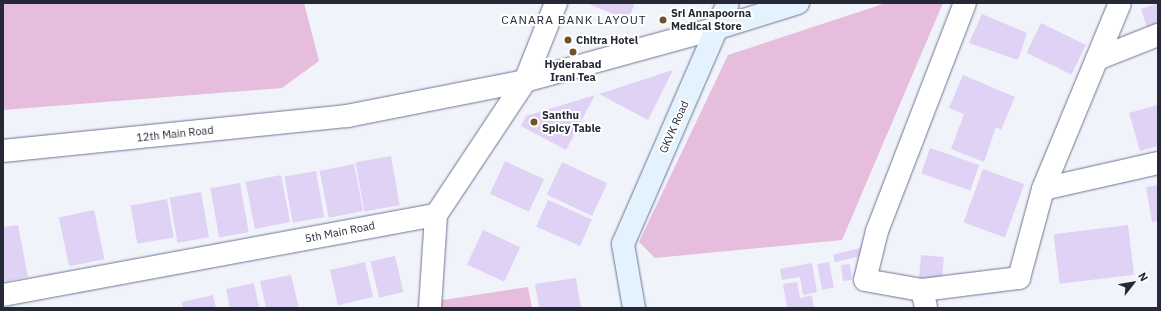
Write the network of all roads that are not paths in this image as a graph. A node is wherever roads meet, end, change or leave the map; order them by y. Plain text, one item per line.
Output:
1 (556, 3) edge
2 (728, 3) edge
3 (798, 3) edge
4 (965, 3) edge
5 (1120, 3) edge
6 (718, 28) junction
7 (1158, 35) edge
8 (1097, 59) junction
9 (526, 81) junction
10 (3, 151) edge
11 (1158, 163) edge
12 (1043, 189) junction
13 (436, 214) junction
14 (3, 295) edge
15 (924, 299) edge
16 (430, 308) edge
17 (634, 308) edge

1 - 9 street
2 - 6 main road, GKVK Road
3 - 6 main road
4 - 15 street
5 - 8 street
6 - 9 street, 12th Main Road
6 - 17 main road, GKVK Road
7 - 8 street
8 - 12 street
9 - 10 street, 12th Main Road
9 - 13 street
11 - 12 street
12 - 15 street
13 - 14 street, 5th Main Road
13 - 16 street

